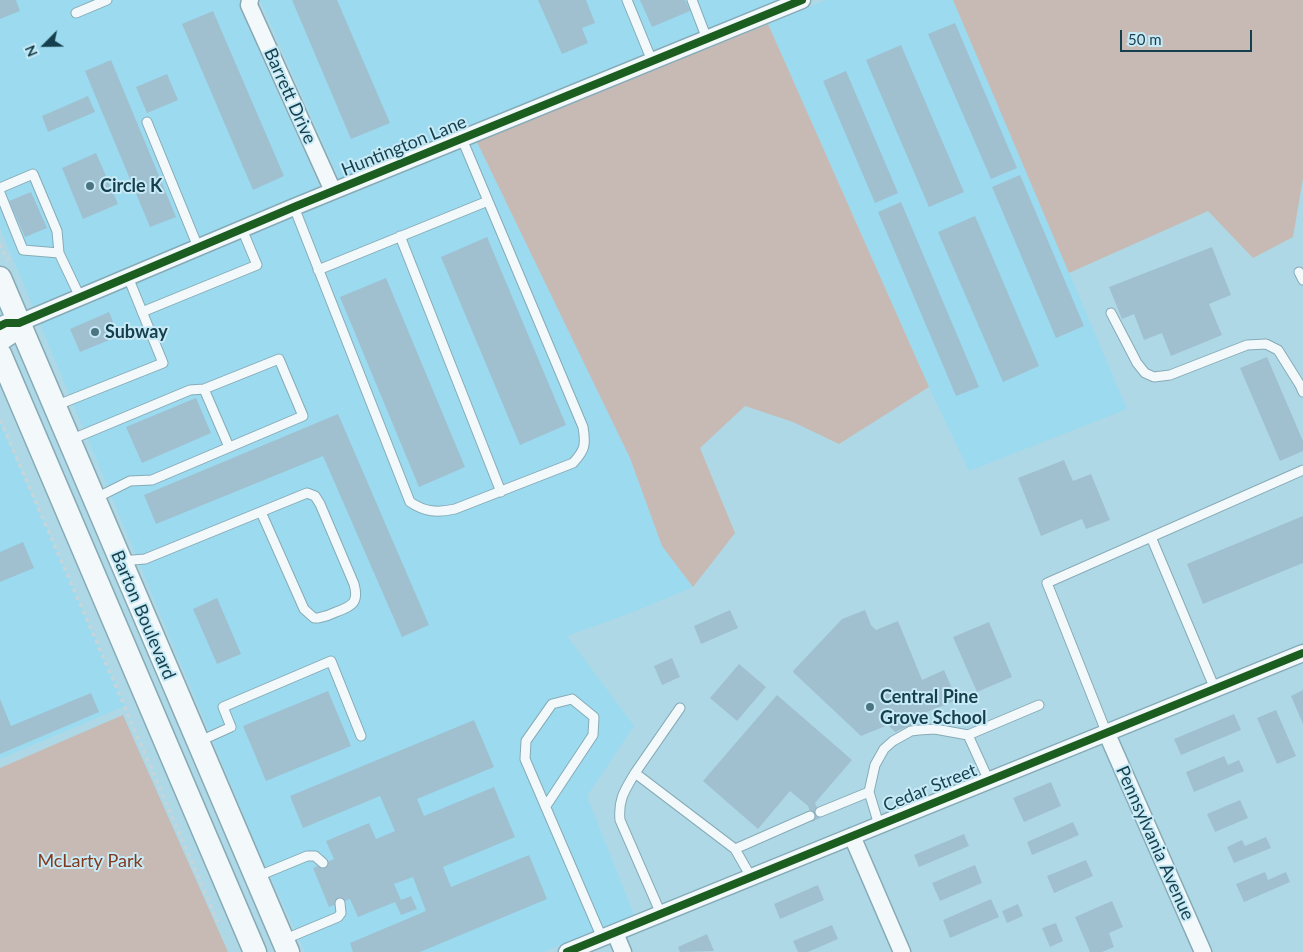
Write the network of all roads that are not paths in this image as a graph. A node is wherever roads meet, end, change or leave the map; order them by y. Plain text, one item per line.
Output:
1 (107, 0) edge
2 (250, 0) edge
3 (627, 0) edge
4 (692, 0) edge
5 (802, 0) edge
6 (76, 13) dead end
7 (707, 39) junction
8 (652, 61) junction
9 (147, 122) dead end
10 (462, 139) junction
11 (0, 188) edge
12 (333, 191) junction
13 (0, 193) edge
14 (488, 201) junction
15 (294, 207) junction
16 (242, 229) junction
17 (400, 236) junction
18 (198, 247) junction
19 (59, 252) junction
20 (318, 270) junction
21 (128, 277) junction
22 (0, 278) edge
23 (80, 297) junction
24 (142, 312) junction
25 (1111, 313) dead end
26 (9, 324) edge
27 (0, 343) edge
28 (0, 354) edge
29 (204, 389) junction
30 (1303, 392) edge
31 (54, 406) junction
32 (69, 441) junction
33 (229, 446) junction
34 (1303, 470) edge
35 (501, 492) junction
36 (94, 499) junction
37 (261, 512) junction
38 (1151, 537) junction
39 (120, 562) junction
40 (92, 574) junction
41 (1303, 653) edge
42 (1216, 689) junction
43 (1039, 705) dead end
44 (680, 708) dead end
45 (1106, 734) junction
46 (968, 735) junction
47 (361, 736) dead end
48 (198, 742) junction
49 (635, 773) junction
50 (989, 781) junction
51 (869, 792) junction
52 (546, 806) junction
53 (820, 812) dead end
54 (810, 816) dead end
55 (879, 825) junction
56 (852, 836) junction
57 (735, 849) junction
58 (323, 863) dead end
59 (256, 877) junction
60 (751, 877) junction
61 (340, 903) dead end
62 (661, 914) junction
63 (608, 935) junction
64 (286, 946) edge
65 (255, 952) edge
66 (567, 952) edge
67 (623, 952) edge
68 (902, 952) edge
69 (1203, 952) edge

1 - 6 lane
2 - 12 street, Barrett Drive
3 - 8 lane
4 - 7 lane
5 - 7 street, Huntington Lane
7 - 8 street, Huntington Lane
8 - 10 street, Huntington Lane
9 - 18 lane
10 - 12 street, Huntington Lane
10 - 14 lane
11 - 19 lane
12 - 15 street, Huntington Lane
13 - 19 lane
14 - 17 lane
14 - 35 lane
15 - 16 street, Huntington Lane
15 - 20 lane
16 - 18 street, Huntington Lane
16 - 24 lane
17 - 20 lane
17 - 35 lane
18 - 21 street, Huntington Lane
19 - 23 lane
20 - 35 lane
21 - 23 street, Huntington Lane
21 - 24 lane
22 - 26 main road, Barton Boulevard
23 - 26 street, Huntington Lane
24 - 31 lane
25 - 30 lane
26 - 27 street
26 - 31 main road, Barton Boulevard
28 - 40 main road, Barton Boulevard
29 - 32 lane
29 - 33 lane
29 - 33 lane
31 - 32 main road, Barton Boulevard
32 - 36 main road, Barton Boulevard
33 - 36 lane
34 - 38 lane
36 - 39 main road, Barton Boulevard
37 - 37 lane
37 - 39 lane
38 - 42 lane
38 - 45 lane
39 - 40 main road
39 - 48 main road, Barton Boulevard
40 - 65 main road, Barton Boulevard
41 - 42 street, Cedar Street
42 - 45 street, Cedar Street
43 - 46 lane
44 - 49 lane
45 - 50 street, Cedar Street
45 - 69 street, Pennsylvania Avenue
46 - 50 lane
46 - 51 lane
47 - 48 lane
48 - 59 main road, Barton Boulevard
49 - 57 lane
49 - 62 lane
50 - 55 street, Cedar Street
51 - 53 lane
51 - 55 lane
52 - 52 lane
52 - 63 lane
54 - 57 lane
55 - 56 street, Cedar Street
56 - 60 street, Cedar Street
56 - 68 street
57 - 60 lane
58 - 59 lane
59 - 64 main road, Barton Boulevard
60 - 62 street, Cedar Street
61 - 64 lane
62 - 63 street, Cedar Street
63 - 66 street, Cedar Street
63 - 67 street

